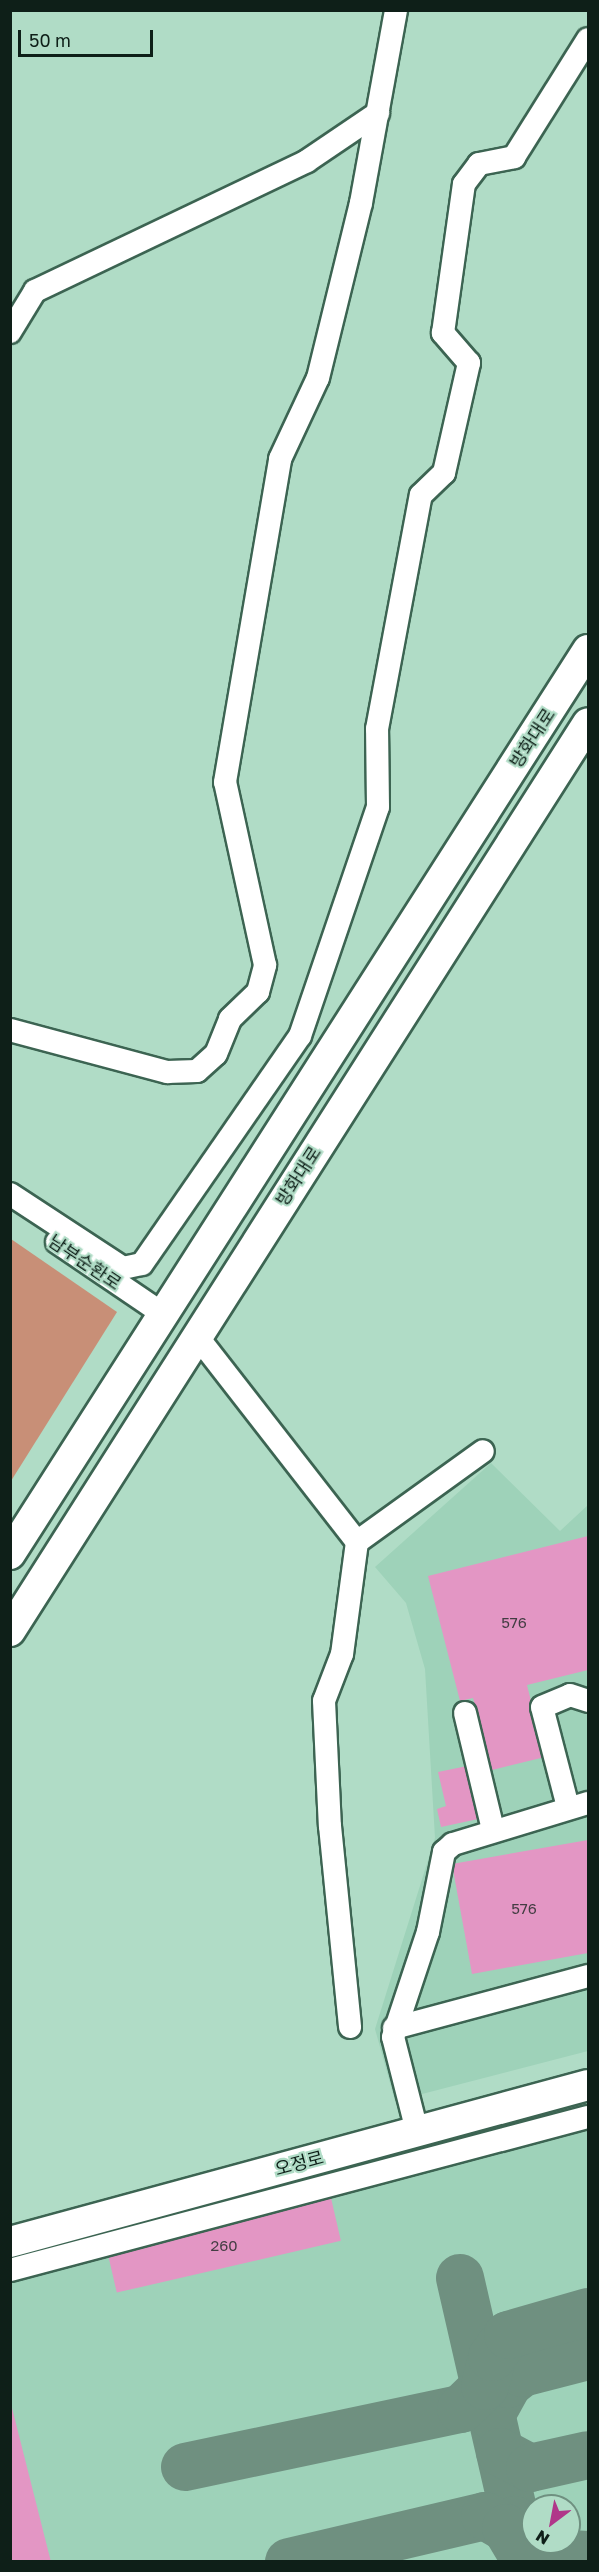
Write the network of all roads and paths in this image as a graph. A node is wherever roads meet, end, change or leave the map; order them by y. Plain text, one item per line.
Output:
1 (396, 10) edge
2 (588, 39) edge
3 (378, 113) junction
4 (10, 332) edge
5 (588, 650) edge
6 (588, 723) edge
7 (10, 1030) edge
8 (10, 1194) edge
9 (10, 1211) edge
10 (160, 1312) junction
11 (196, 1335) junction
12 (483, 1451) dead end
13 (357, 1542) junction
14 (10, 1554) edge
15 (10, 1631) edge
16 (588, 1701) edge
17 (465, 1713) dead end
18 (578, 1805) edge
19 (493, 1830) junction
20 (588, 1976) edge
21 (350, 2027) dead end
22 (394, 2028) junction
23 (588, 2085) edge
24 (588, 2117) edge
25 (417, 2131) junction
26 (10, 2242) edge
27 (10, 2270) edge

1 - 3 street
2 - 8 street
3 - 4 street
3 - 7 street
5 - 10 main road, 방화대로
6 - 11 main road, 방화대로
9 - 10 street, 남부순환로
10 - 14 main road, 방화대로
11 - 13 street
11 - 15 main road, 방화대로
12 - 13 street
13 - 21 street
16 - 18 street
17 - 19 street
18 - 19 street
19 - 22 street
20 - 22 street
22 - 25 street
23 - 25 main road, 오정로
24 - 27 street
25 - 26 main road, 오정로

